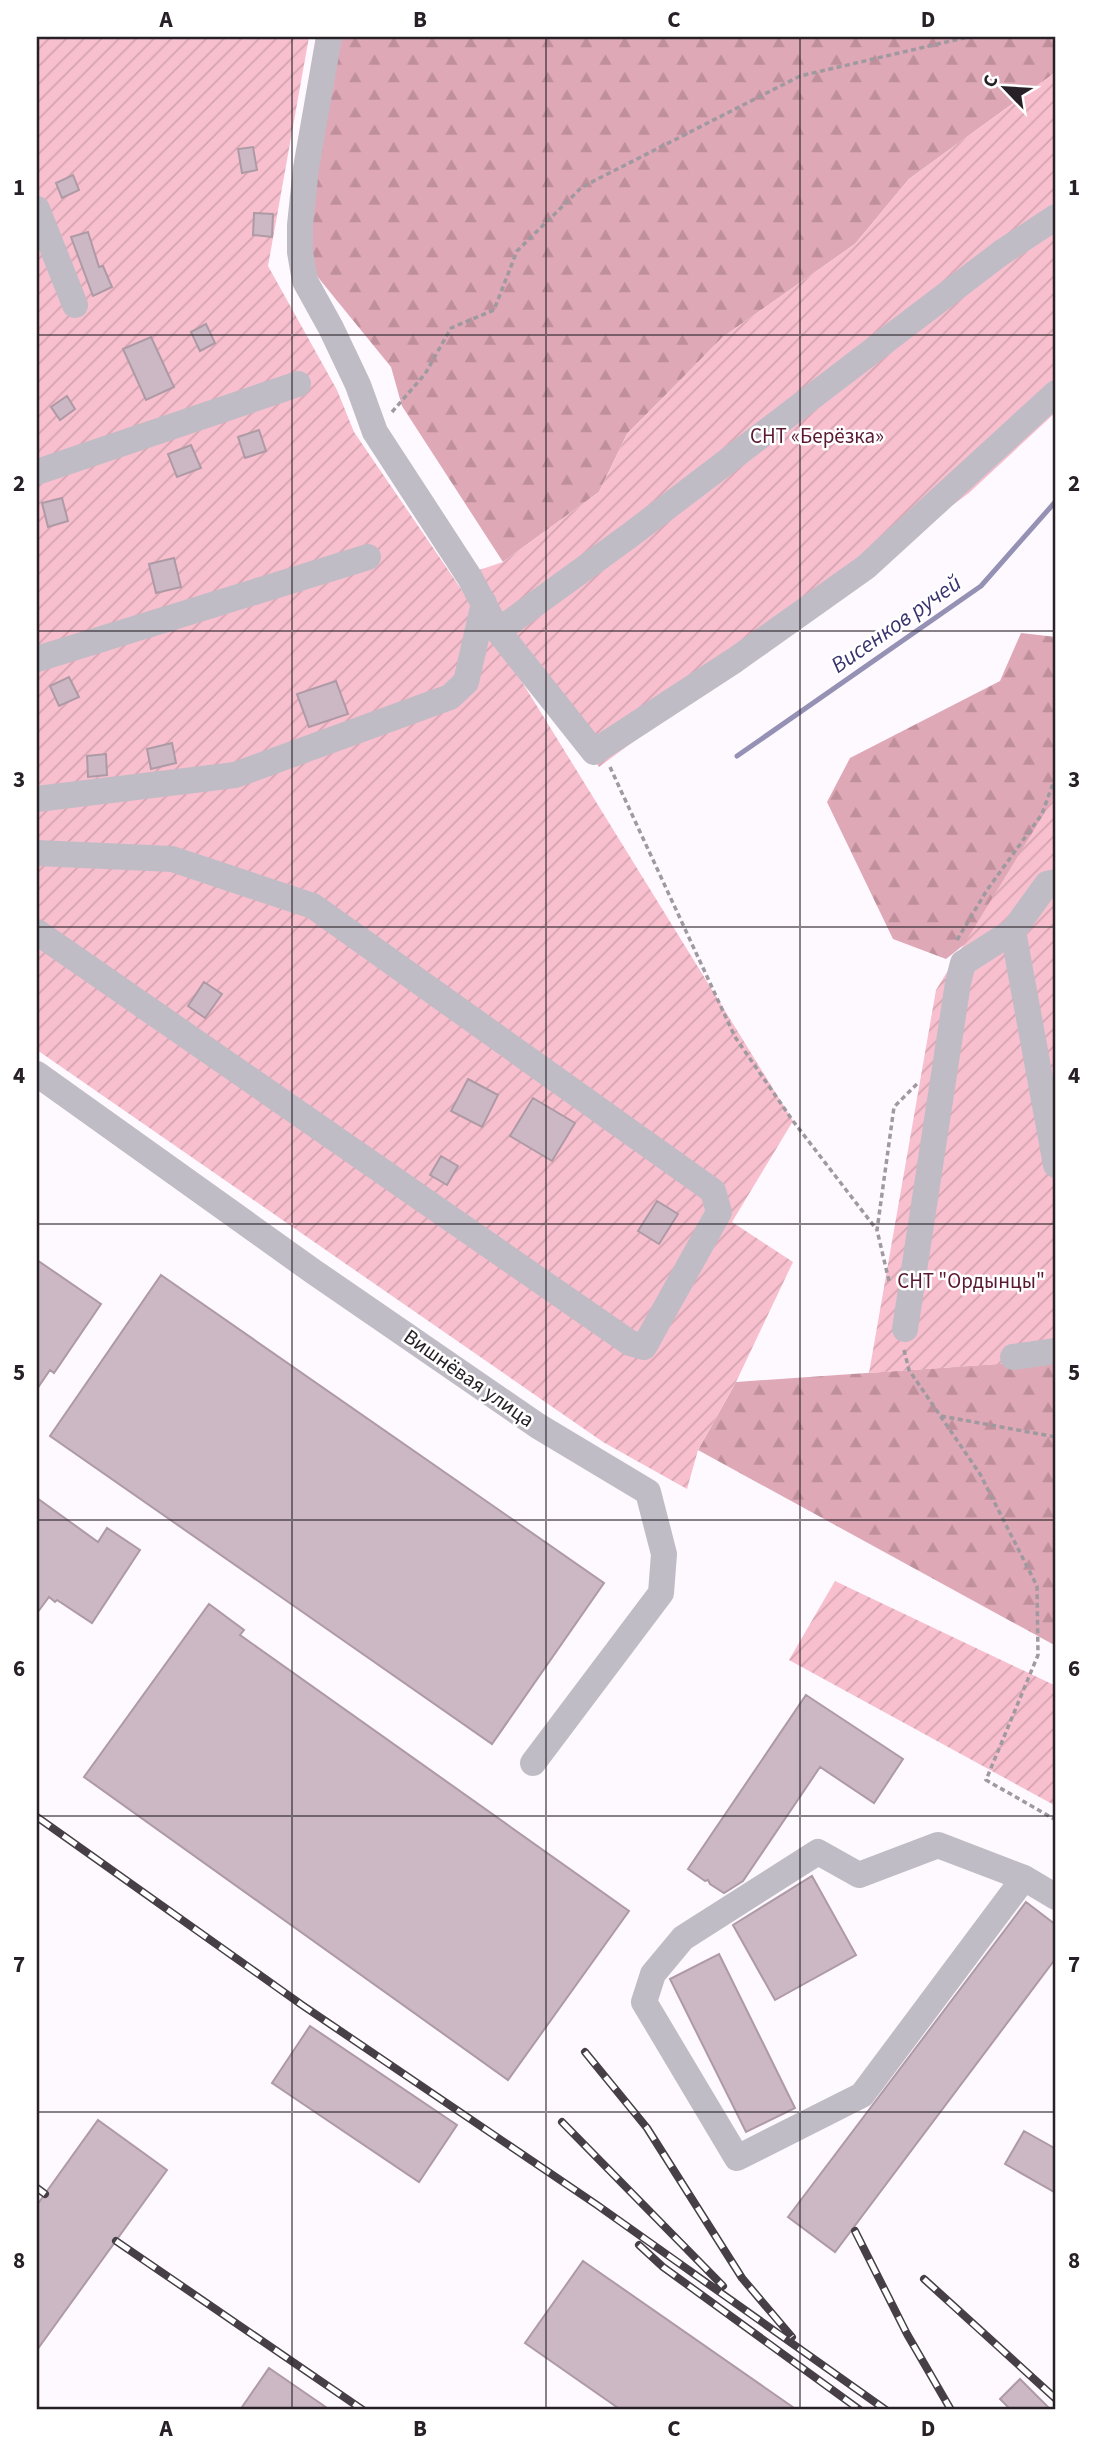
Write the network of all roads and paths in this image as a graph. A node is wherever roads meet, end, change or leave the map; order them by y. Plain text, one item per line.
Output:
1 (329, 37) edge
2 (968, 37) edge
3 (37, 209) edge
4 (1056, 217) edge
5 (75, 304) dead end
6 (298, 384) dead end
7 (1056, 393) edge
8 (375, 432) junction
9 (37, 472) edge
10 (368, 556) dead end
11 (484, 603) junction
12 (498, 631) junction
13 (37, 659) edge
14 (594, 752) junction
15 (1056, 775) edge
16 (37, 799) edge
17 (37, 853) edge
18 (1056, 882) edge
19 (1013, 931) junction
20 (37, 932) edge
21 (952, 947) dead end
22 (37, 1074) edge
23 (926, 1075) dead end
24 (1056, 1165) edge
25 (877, 1230) junction
26 (889, 1281) dead end
27 (904, 1337) joint
28 (1056, 1351) edge
29 (1013, 1357) dead end
30 (941, 1416) junction
31 (1056, 1437) edge
32 (533, 1763) dead end
33 (1056, 1820) edge
34 (1024, 1878) junction
35 (1056, 1897) edge

1 - 8 street
2 - 8 path
3 - 5 street
4 - 12 street
6 - 9 street
7 - 14 street
8 - 11 street
10 - 13 street
11 - 12 street
11 - 16 street
12 - 14 street
14 - 25 path
15 - 21 path
17 - 20 street
18 - 19 street
19 - 24 street
19 - 27 street
22 - 32 street, Вишнёвая улица
23 - 25 path
25 - 26 path
27 - 30 path
28 - 29 street
30 - 31 path
30 - 33 path
34 - 34 street
34 - 35 street

